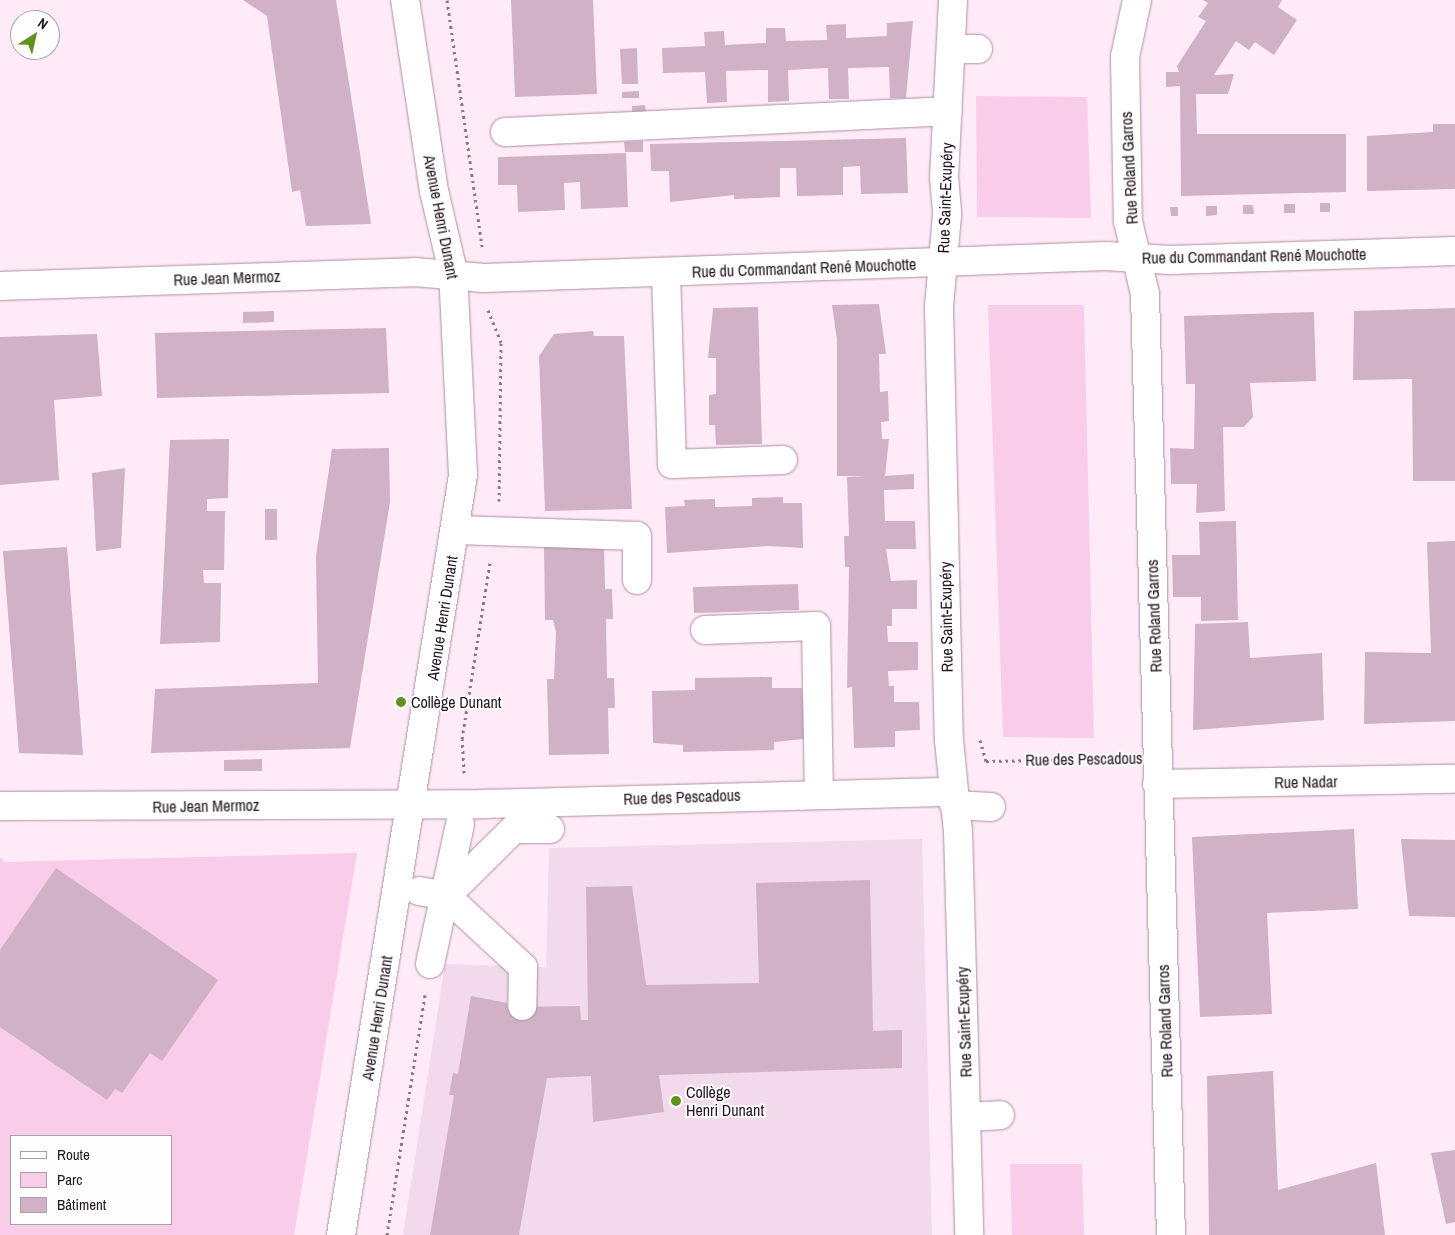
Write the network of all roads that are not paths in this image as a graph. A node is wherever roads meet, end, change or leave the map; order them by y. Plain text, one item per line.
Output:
1 (405, 0) edge
2 (953, 0) edge
3 (1137, 0) edge
4 (951, 49) junction
5 (978, 49) dead end
6 (948, 111) junction
7 (505, 132) dead end
8 (1455, 251) edge
9 (1139, 258) junction
10 (942, 264) junction
11 (453, 272) junction
12 (666, 272) junction
13 (0, 286) edge
14 (783, 460) dead end
15 (456, 530) junction
16 (637, 580) dead end
17 (705, 630) dead end
18 (1157, 770) junction
19 (1455, 779) edge
20 (819, 793) junction
21 (953, 798) junction
22 (413, 804) junction
23 (0, 806) edge
24 (991, 807) dead end
25 (460, 824) dead end
26 (550, 829) dead end
27 (419, 891) dead end
28 (446, 896) junction
29 (430, 964) road end
30 (522, 1006) dead end
31 (966, 1116) junction
32 (1000, 1116) dead end
33 (341, 1235) edge
34 (970, 1235) edge
35 (1171, 1235) edge

1 - 11 street, Avenue Henri Dunant
2 - 4 street, Rue Saint-Exupéry
3 - 9 street, Rue Roland Garros
4 - 5 street
4 - 6 street, Rue Saint-Exupéry
6 - 7 street
6 - 10 street, Rue Saint-Exupéry
8 - 9 street, Rue du Commandant René Mouchotte
9 - 10 street, Rue du Commandant René Mouchotte
9 - 18 street, Rue Roland Garros
10 - 12 street, Rue du Commandant René Mouchotte
10 - 21 street, Rue Saint-Exupéry
11 - 12 street, Rue du Commandant René Mouchotte
11 - 13 street, Rue Jean Mermoz
11 - 15 street, Avenue Henri Dunant
12 - 14 street
15 - 16 street
15 - 22 street, Avenue Henri Dunant
17 - 20 street
18 - 19 street, Rue Nadar
18 - 35 street, Rue Roland Garros
20 - 21 street, Rue des Pescadous
20 - 22 street, Rue des Pescadous
21 - 24 street, Rue des Pescadous
21 - 31 street, Rue Saint-Exupéry
22 - 23 street, Rue Jean Mermoz
22 - 33 street, Avenue Henri Dunant
25 - 28 street
26 - 28 street
27 - 28 street
28 - 29 street
28 - 30 street
31 - 32 street
31 - 34 street, Rue Saint-Exupéry

